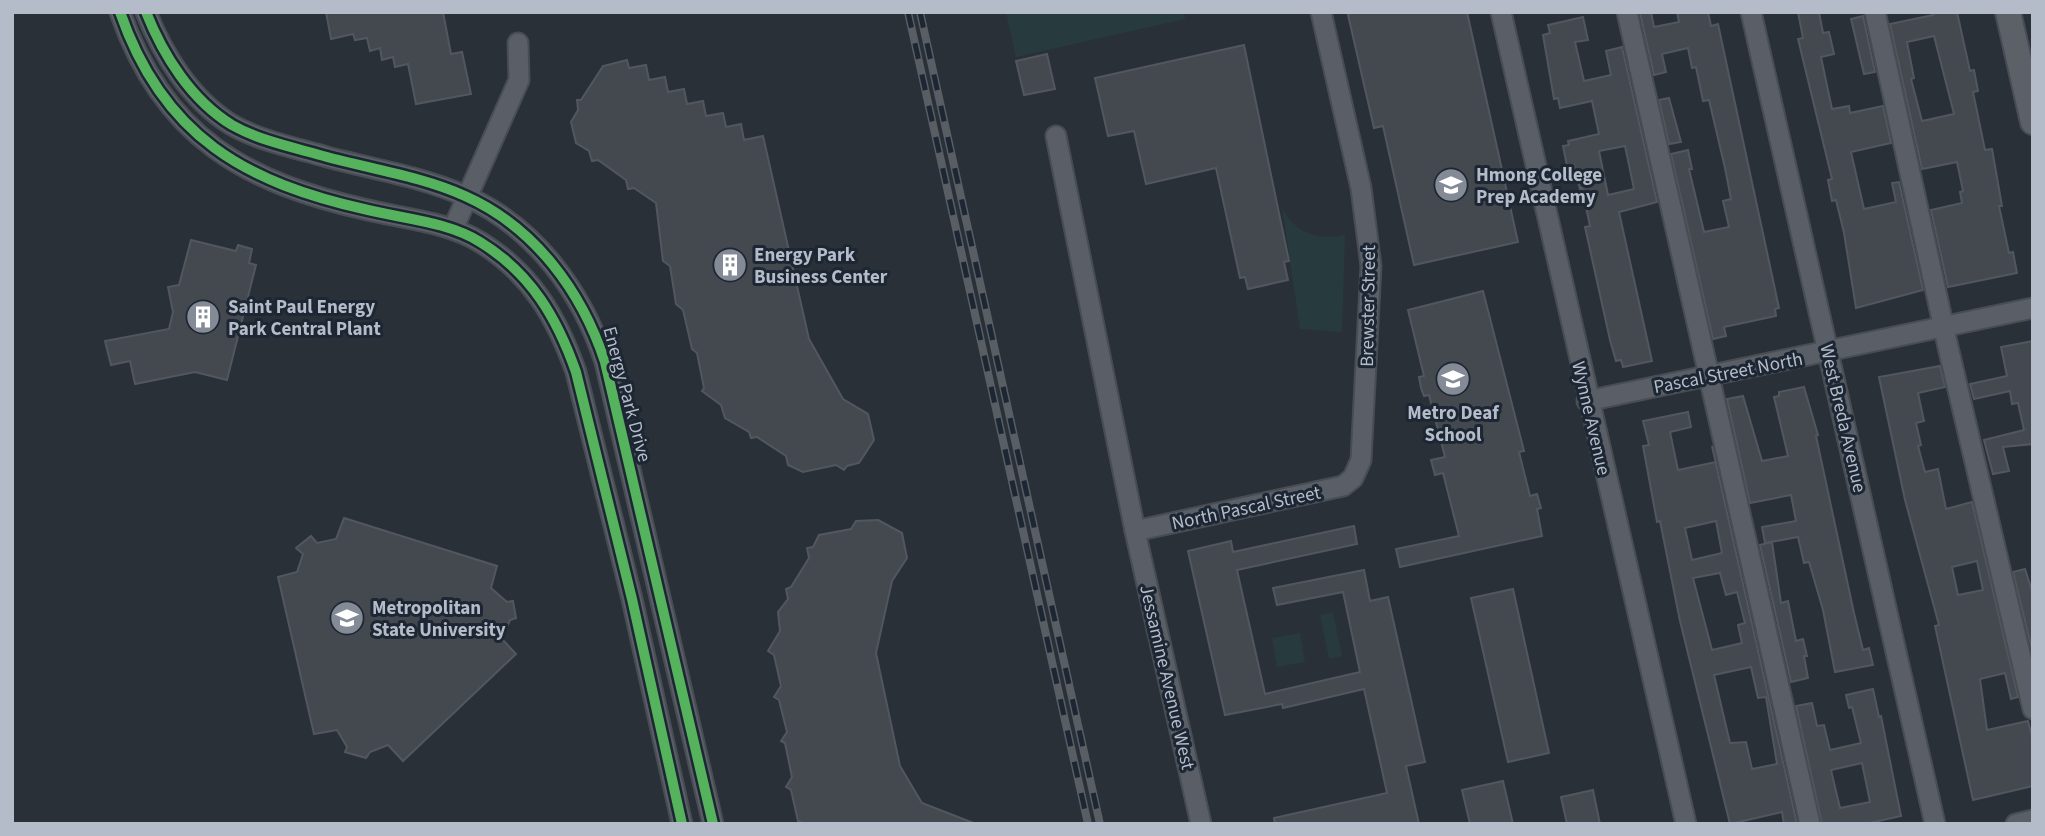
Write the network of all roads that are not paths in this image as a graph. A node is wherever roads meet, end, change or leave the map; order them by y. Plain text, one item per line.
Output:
1 (120, 12) edge
2 (146, 12) edge
3 (1321, 12) edge
4 (1501, 12) edge
5 (1627, 12) edge
6 (1751, 12) edge
7 (1875, 12) edge
8 (2008, 12) edge
9 (519, 43) dead end
10 (2033, 122) edge
11 (1056, 136) dead end
12 (466, 196) junction
13 (453, 229) junction
14 (2033, 308) edge
15 (1945, 327) junction
16 (1829, 352) junction
17 (1708, 376) junction
18 (1587, 401) junction
19 (1353, 478) joint
20 (1135, 531) junction
21 (2033, 709) edge
22 (2033, 820) edge
23 (682, 824) edge
24 (713, 824) edge
25 (1201, 824) edge
26 (1686, 824) edge
27 (1810, 824) edge
28 (1935, 824) edge
29 (2016, 824) edge

1 - 13 street
2 - 12 street, Energy Park Drive
3 - 19 street, Brewster Street
4 - 18 street, Wynne Avenue
5 - 17 street
6 - 16 street, West Breda Avenue
7 - 15 street
8 - 10 main road
9 - 12 street
11 - 20 street, Jessamine Avenue West
12 - 13 street
12 - 24 street, Energy Park Drive
13 - 23 street
14 - 15 street, Pascal Street North
15 - 16 street, Pascal Street North
15 - 21 street
16 - 17 street, Pascal Street North
16 - 28 street, West Breda Avenue
17 - 18 street, Pascal Street North
17 - 27 street
18 - 26 street, Wynne Avenue
19 - 20 street, North Pascal Street
20 - 25 street, Jessamine Avenue West
22 - 29 street

